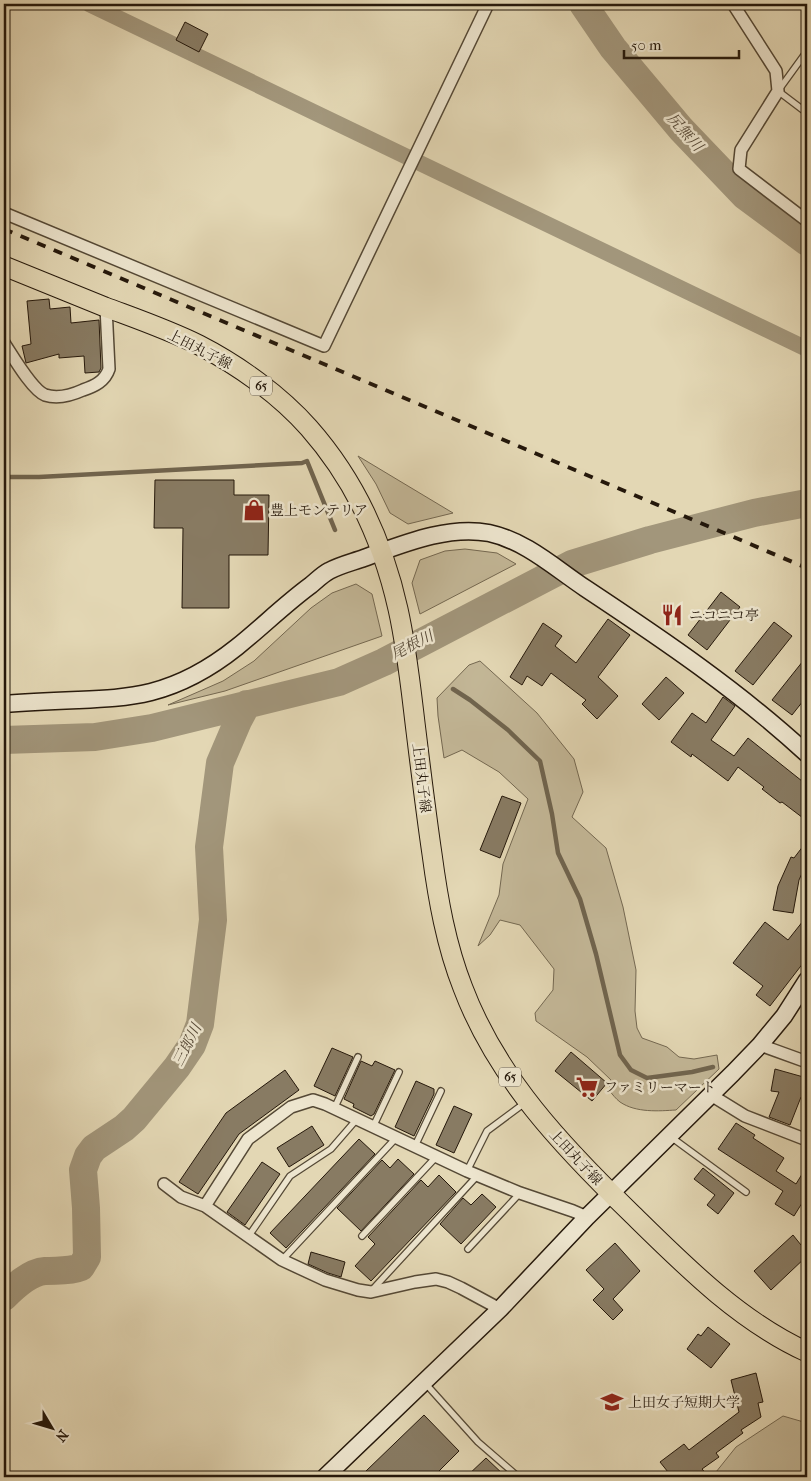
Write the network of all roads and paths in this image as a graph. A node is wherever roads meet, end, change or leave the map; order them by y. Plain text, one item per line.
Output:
1 (488, 4) edge
2 (733, 4) edge
3 (807, 51) edge
4 (778, 91) junction
5 (807, 113) edge
6 (4, 214) edge
7 (807, 221) edge
8 (4, 266) edge
9 (106, 307) junction
10 (4, 343) edge
11 (381, 552) junction
12 (4, 704) edge
13 (807, 754) edge
14 (807, 980) edge
15 (760, 1045) junction
16 (358, 1057) dead end
17 (807, 1062) edge
18 (399, 1072) dead end
19 (441, 1091) dead end
20 (711, 1095) junction
21 (527, 1101) junction
22 (334, 1109) junction
23 (357, 1119) junction
24 (374, 1127) junction
25 (669, 1136) junction
26 (396, 1138) junction
27 (807, 1140) edge
28 (415, 1146) junction
29 (437, 1156) junction
30 (467, 1171) junction
31 (478, 1175) junction
32 (164, 1184) dead end
33 (746, 1192) dead end
34 (520, 1193) junction
35 (612, 1194) junction
36 (205, 1206) junction
37 (587, 1217) junction
38 (362, 1236) dead end
39 (248, 1237) junction
40 (468, 1249) dead end
41 (282, 1260) junction
42 (371, 1292) junction
43 (500, 1309) junction
44 (807, 1352) edge
45 (424, 1382) junction
46 (651, 1475) dead end
47 (325, 1477) edge
48 (516, 1477) edge
49 (632, 1477) edge

1 - 6 street
2 - 4 street
3 - 4 lane
4 - 5 lane
4 - 7 street
8 - 9 main road, 上田丸子線 / 65
9 - 10 street
9 - 11 main road, 上田丸子線 / 65
11 - 12 street
11 - 13 street
11 - 21 main road, 上田丸子線 / 65
14 - 15 street
15 - 17 street
15 - 20 street
16 - 22 lane
18 - 24 lane
19 - 28 lane
20 - 25 street
20 - 27 street
21 - 30 lane
21 - 35 main road, 上田丸子線 / 65
22 - 23 street
22 - 36 street
23 - 24 street
23 - 39 lane
24 - 26 street
25 - 33 lane
25 - 35 street
26 - 28 street
26 - 41 lane
28 - 29 street
29 - 30 street
29 - 38 lane
30 - 31 street
31 - 34 street
31 - 42 lane
32 - 36 street
34 - 37 street
34 - 40 lane
35 - 37 street
35 - 44 main road, 上田丸子線 / 65
36 - 39 street
37 - 43 street
39 - 41 street
41 - 42 street
42 - 43 street
43 - 45 street
45 - 47 street
45 - 48 lane
46 - 49 lane

